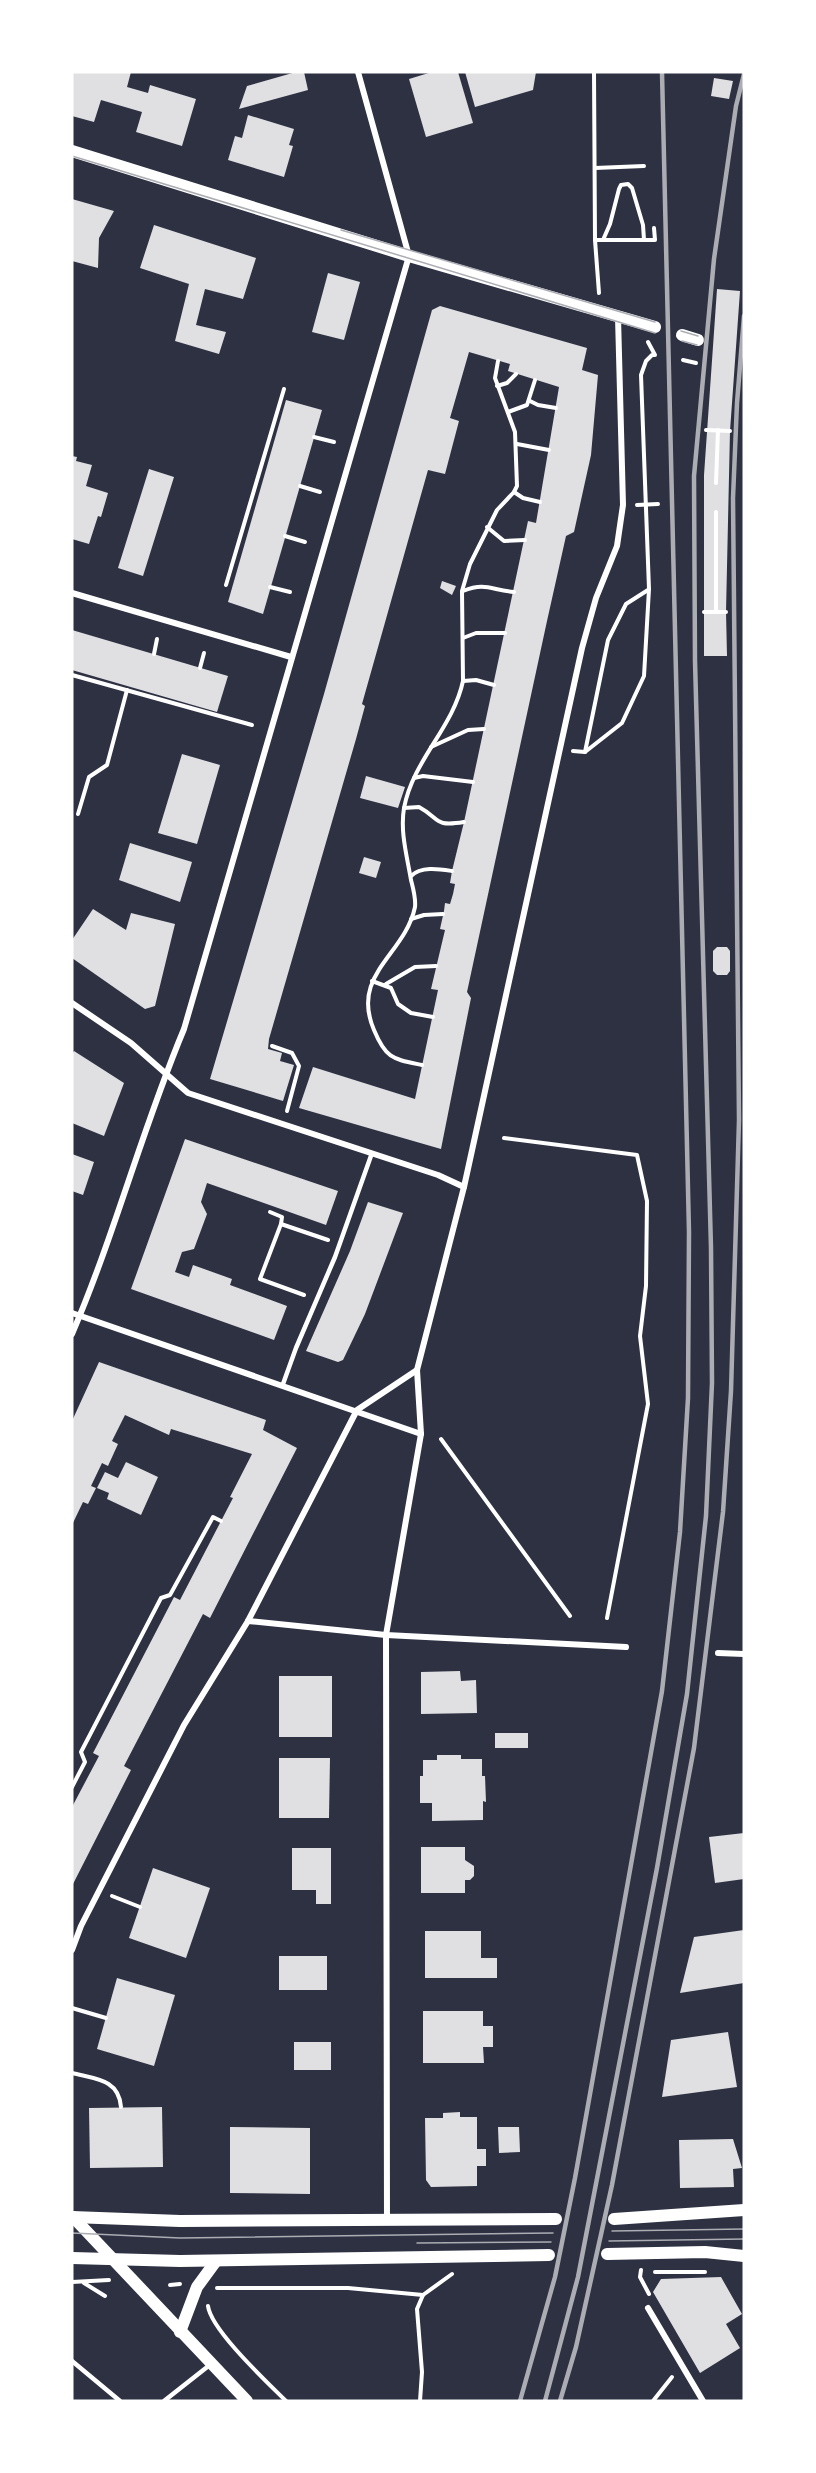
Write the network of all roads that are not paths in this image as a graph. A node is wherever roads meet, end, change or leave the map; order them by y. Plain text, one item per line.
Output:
1 (358, 72) edge
2 (72, 152) edge
3 (410, 255) junction
4 (618, 316) junction
5 (655, 327) dead end
6 (682, 335) dead end
7 (698, 340) dead end
8 (72, 593) edge
9 (291, 657) junction
10 (72, 1003) edge
11 (165, 1074) junction
12 (372, 1153) junction
13 (464, 1187) junction
14 (72, 1313) edge
15 (80, 1315) junction
16 (72, 1334) edge
17 (417, 1370) junction
18 (283, 1384) junction
19 (357, 1410) junction
20 (421, 1434) junction
21 (248, 1621) junction
22 (386, 1635) junction
23 (626, 1647) dead end
24 (718, 1653) dead end
25 (744, 1654) edge
26 (72, 1950) edge
27 (744, 2210) edge
28 (72, 2217) edge
29 (614, 2219) dead end
30 (387, 2220) junction
31 (556, 2220) dead end
32 (607, 2254) dead end
33 (549, 2255) dead end
34 (744, 2256) edge
35 (72, 2258) edge
36 (112, 2260) junction
37 (216, 2261) junction
38 (648, 2308) road end
39 (180, 2332) junction
40 (72, 2361) edge
41 (211, 2364) junction
42 (120, 2401) edge
43 (165, 2401) edge
44 (247, 2401) edge
45 (703, 2401) edge

1 - 3 street
2 - 3 main road
3 - 4 main road
3 - 9 street
4 - 5 main road
4 - 13 street
6 - 7 main road
8 - 9 street
9 - 11 street
10 - 11 street
11 - 12 street
11 - 15 street
12 - 13 street
12 - 18 lane
13 - 17 street
14 - 15 street
15 - 16 street
15 - 18 street
17 - 19 street
17 - 20 street
18 - 19 street
19 - 20 street
19 - 21 street
20 - 22 street
21 - 22 street
21 - 26 street
22 - 23 street
22 - 30 street
24 - 25 street
27 - 29 main road
28 - 30 main road
28 - 36 main road
30 - 31 main road
32 - 34 main road
33 - 37 main road
35 - 36 main road
36 - 37 main road
36 - 39 main road
37 - 39 main road
38 - 45 street
39 - 41 main road
40 - 42 lane
41 - 43 lane
41 - 44 main road

